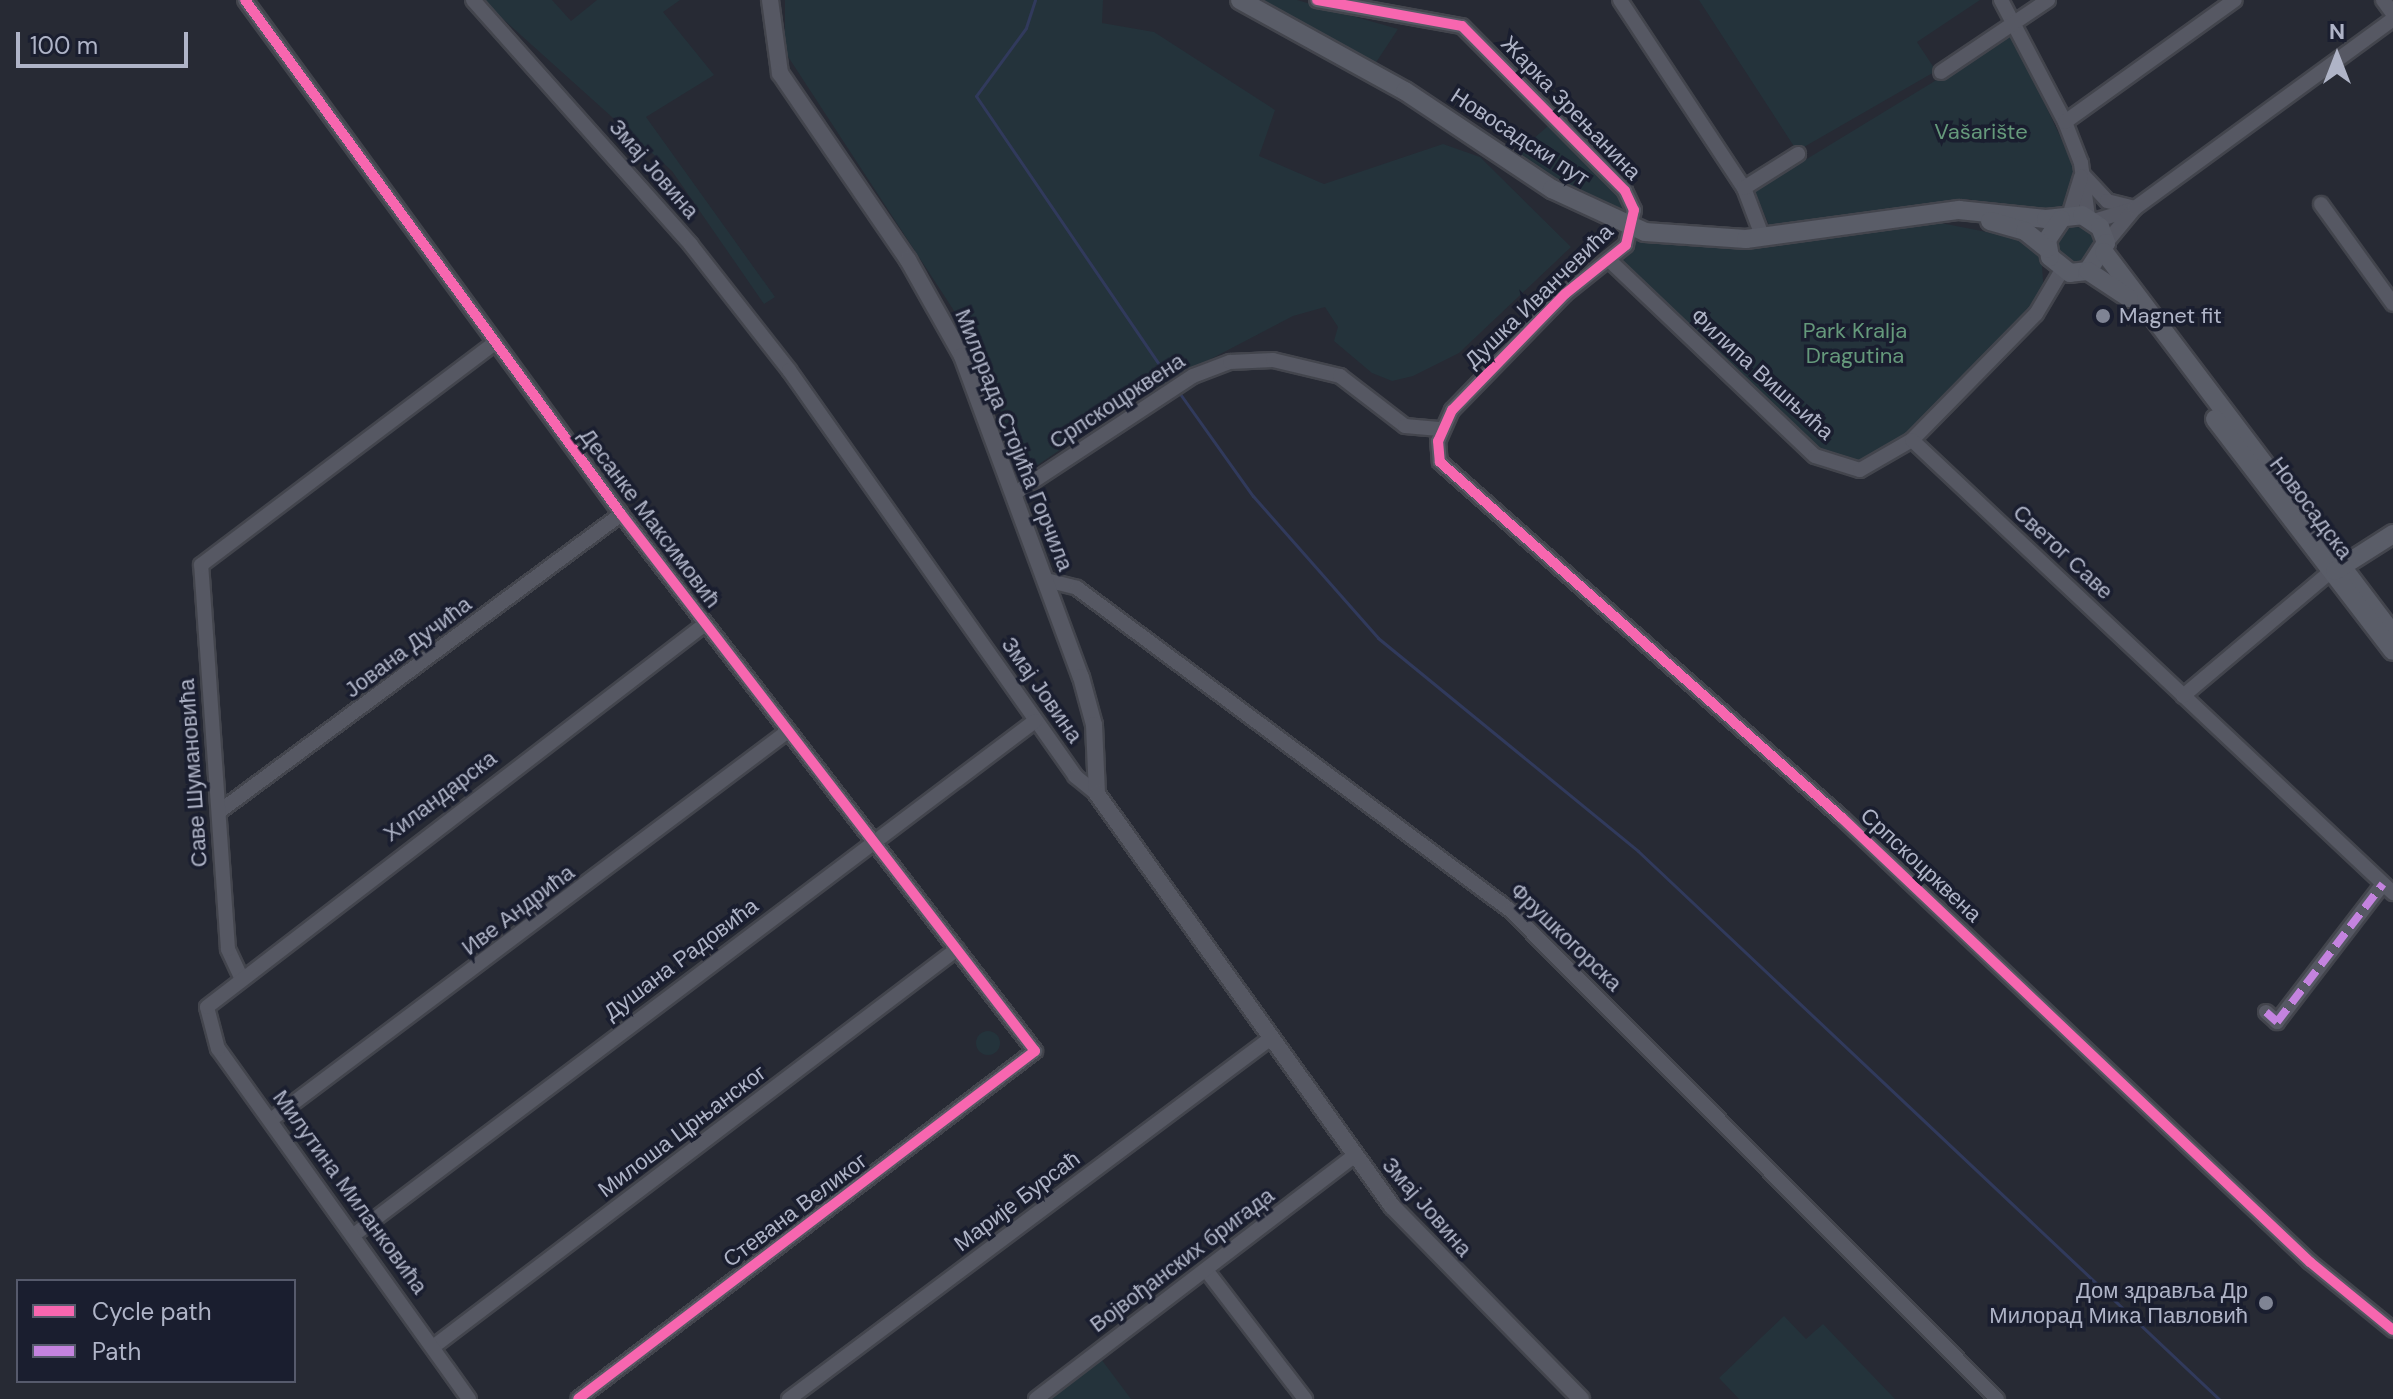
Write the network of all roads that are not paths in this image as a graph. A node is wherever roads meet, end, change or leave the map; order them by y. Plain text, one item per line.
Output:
1 (245, 0) edge
2 (473, 0) edge
3 (770, 0) edge
4 (1240, 0) edge
5 (1317, 0) edge
6 (1620, 0) edge
7 (2001, 0) edge
8 (2048, 0) edge
9 (2235, 0) edge
10 (2383, 0) edge
11 (2393, 16) edge
12 (2014, 24) junction
13 (1941, 72) dead end
14 (2065, 122) junction
15 (1798, 154) dead end
16 (2082, 173) junction
17 (1744, 188) junction
18 (2321, 204) dead end
19 (2135, 208) junction
20 (1940, 216) junction
21 (2078, 218) junction
22 (1634, 229) junction
23 (1763, 238) junction
24 (2105, 248) junction
25 (2047, 249) junction
26 (1609, 260) junction
27 (2062, 270) junction
28 (2088, 271) junction
29 (2393, 304) edge
30 (2141, 307) junction
31 (495, 343) junction
32 (1442, 429) junction
33 (1912, 440) junction
34 (1014, 494) junction
35 (621, 514) junction
36 (2393, 534) edge
37 (2337, 569) junction
38 (1046, 580) junction
39 (705, 624) junction
40 (2393, 634) edge
41 (2393, 651) edge
42 (2183, 696) junction
43 (1035, 721) junction
44 (788, 731) junction
45 (1097, 794) junction
46 (220, 811) junction
47 (872, 840) junction
48 (2388, 888) edge
49 (957, 949) junction
50 (240, 975) junction
51 (207, 1007) joint
52 (2266, 1012) dead end
53 (1271, 1038) junction
54 (1035, 1051) joint
55 (272, 1119) junction
56 (1355, 1155) junction
57 (355, 1234) junction
58 (1206, 1270) junction
59 (2392, 1328) edge
60 (433, 1347) junction
61 (469, 1399) edge
62 (578, 1399) edge
63 (789, 1399) edge
64 (1036, 1399) edge
65 (1305, 1399) edge
66 (1581, 1399) edge
67 (1997, 1399) edge

1 - 31 street, Десанке Максимовић
2 - 43 street, Змај Јовина
3 - 34 street, Милорада Стојића Горчила
4 - 22 main road, Новосадски пут
5 - 22 street, Жарка Зрењанина
6 - 17 street
7 - 12 street
8 - 12 street
9 - 14 street
10 - 11 street
11 - 19 street
12 - 13 street
12 - 14 street
14 - 16 street
15 - 17 street
16 - 19 street
16 - 21 street
17 - 23 street
18 - 29 street
19 - 21 street
19 - 24 street
20 - 21 main road, Новосадски пут
20 - 23 main road, Новосадски пут
20 - 25 main road, Новосадски пут
21 - 24 main road
21 - 25 main road
22 - 23 main road, Новосадски пут
22 - 26 street, Душка Иванчевића
24 - 28 main road
24 - 30 main road, Новосадска
25 - 27 main road, Новосадски пут
26 - 32 street, Душка Иванчевића
26 - 33 street, Филипа Вишњића
27 - 28 main road
27 - 33 street, Филипа Вишњића
28 - 30 main road, Новосадска
30 - 37 main road, Новосадска
31 - 35 street, Десанке Максимовић
31 - 46 street, Саве Шумановића
32 - 34 street, Српскоцрквена
32 - 59 street, Српскоцрквена
33 - 42 street, Светог Саве
34 - 38 street, Милорада Стојића Горчила
35 - 39 street, Десанке Максимовић
35 - 46 street, Јована Дучића
36 - 37 main road
37 - 40 main road, Новосадска
37 - 41 main road, Новосадска
37 - 42 street
38 - 45 street, Милорада Стојића Горчила
38 - 67 street, Фрушкогорска
39 - 44 street, Десанке Максимовић
39 - 50 street, Хиландарска
42 - 48 street, Светог Саве
43 - 45 street, Змај Јовина
43 - 47 street, Душана Радовића
44 - 47 street, Десанке Максимовић
44 - 55 street, Иве Андрића
45 - 53 street, Змај Јовина
46 - 50 street, Саве Шумановића
47 - 49 street, Десанке Максимовић
47 - 57 street, Душана Радовића
48 - 52 street, Светог Саве
49 - 54 street, Десанке Максимовић
49 - 60 street, Милоша Црњанског
50 - 51 street, Хиландарска
51 - 55 street, Милутина Миланковића
53 - 56 street, Змај Јовина
53 - 63 street, Марије Бурсаћ
54 - 62 street, Стевана Великог
55 - 57 street, Милутина Миланковића
56 - 58 street, Војвођанских бригада
56 - 66 street, Змај Јовина
57 - 60 street, Милутина Миланковића
58 - 64 street, Војвођанских бригада
58 - 65 street
60 - 61 street, Милутина Миланковића

